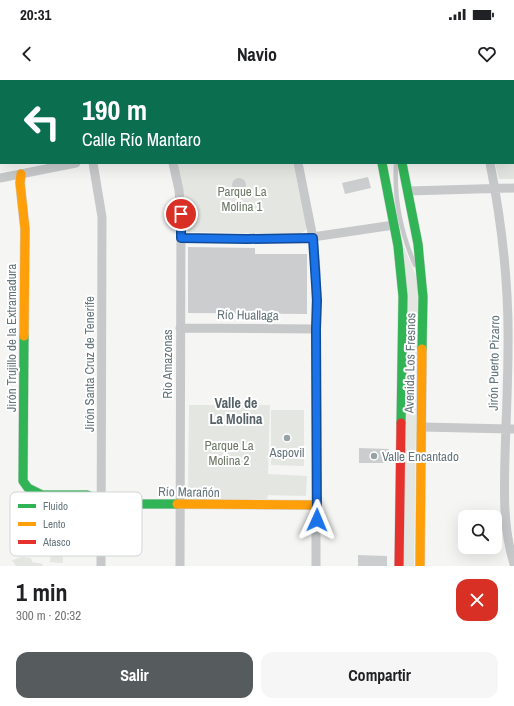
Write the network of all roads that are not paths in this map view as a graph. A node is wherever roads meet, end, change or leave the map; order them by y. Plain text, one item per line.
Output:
1 (71, 164) edge
2 (93, 164) edge
3 (173, 164) edge
4 (298, 164) edge
5 (382, 164) edge
6 (396, 164) edge
7 (402, 164) edge
8 (490, 164) edge
9 (21, 174) junction
10 (0, 178) edge
11 (495, 188) junction
12 (514, 188) edge
13 (408, 191) junction
14 (394, 224) junction
15 (181, 238) junction
16 (313, 238) junction
17 (510, 267) edge
18 (422, 281) junction
19 (180, 328) junction
20 (316, 329) junction
21 (511, 347) edge
22 (422, 427) junction
23 (510, 429) edge
24 (33, 492) edge
25 (101, 492) edge
26 (142, 504) edge
27 (181, 505) junction
28 (317, 505) junction
29 (514, 564) edge
30 (180, 566) edge
31 (316, 566) edge
32 (399, 566) edge
33 (420, 566) edge

1 - 9 street
2 - 25 street, Jirón Santa Cruz de Tenerife
3 - 15 street, Río Amazonas
4 - 16 street
5 - 14 main road, Avenida Los Fresnos
6 - 18 lane
7 - 13 main road, Avenida Los Fresnos
8 - 11 street, Jirón Puerto Pizarro
9 - 10 street
9 - 24 main road, Jirón Trujillo de la Extramadura
11 - 12 street
11 - 13 street
11 - 17 street, Jirón Puerto Pizarro
13 - 18 main road, Avenida Los Fresnos
14 - 16 street
14 - 32 main road, Avenida Los Fresnos
15 - 16 street
15 - 19 street, Río Amazonas
16 - 20 street
17 - 21 street, Jirón Puerto Pizarro
18 - 22 main road, Avenida Los Fresnos
19 - 20 street, Río Huallaga
19 - 27 street, Río Amazonas
20 - 28 street
21 - 23 street, Jirón Puerto Pizarro
22 - 23 street
22 - 33 main road, Avenida Los Fresnos
23 - 29 street, Jirón Puerto Pizarro
26 - 27 main road, Río Marañón
27 - 28 main road, Río Marañón
27 - 30 street, Río Amazonas
28 - 31 street

